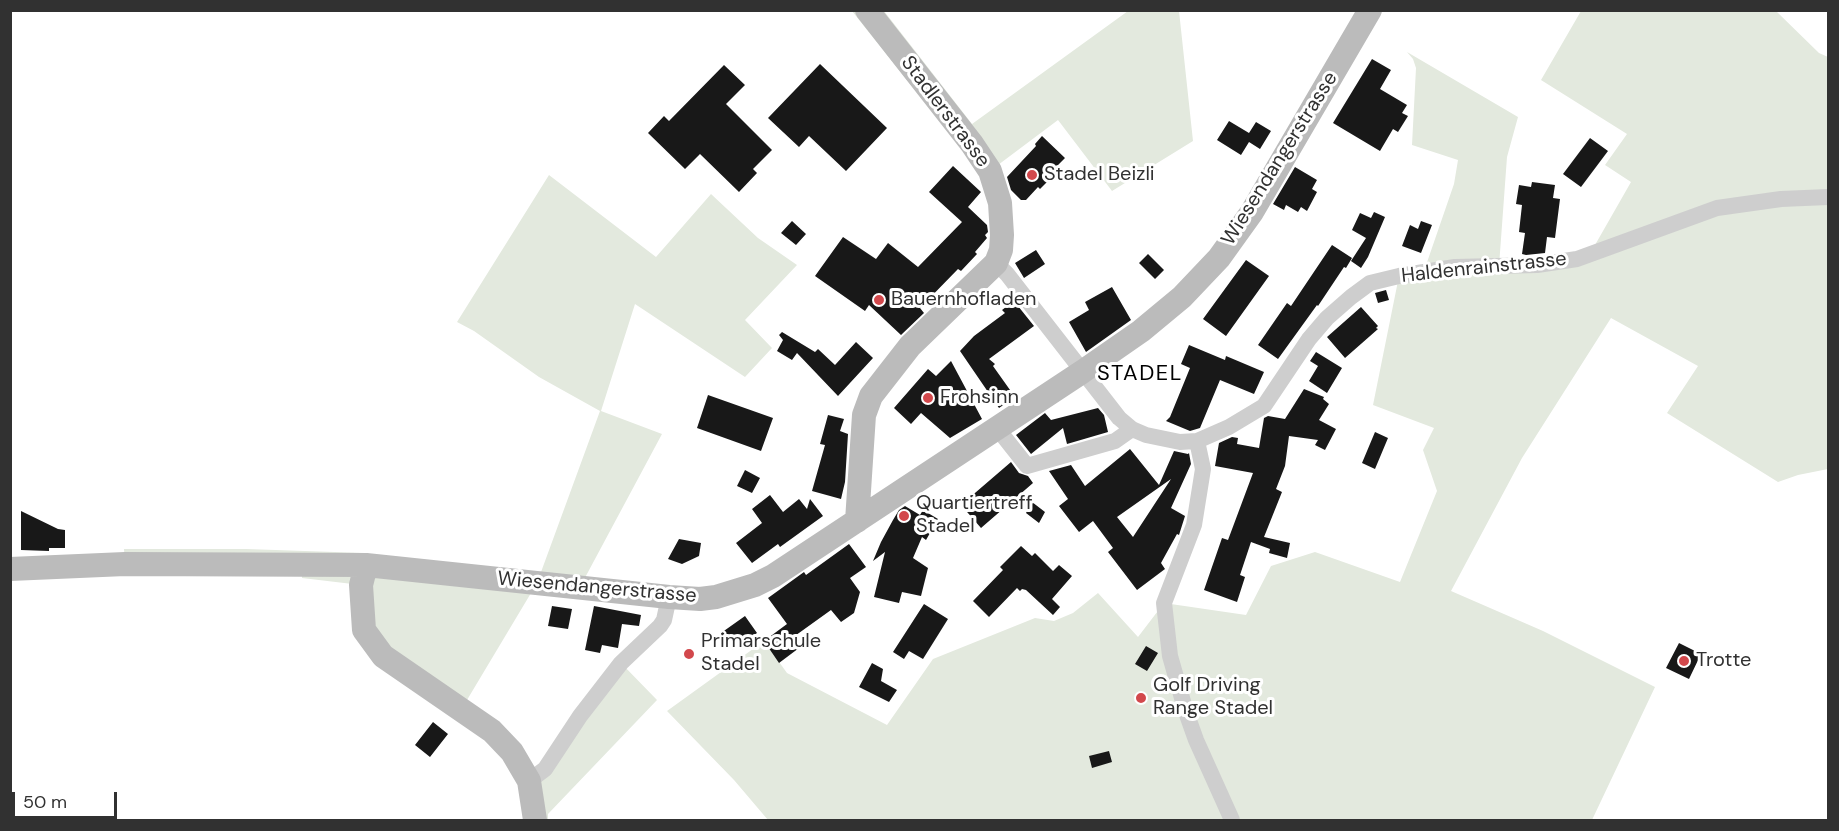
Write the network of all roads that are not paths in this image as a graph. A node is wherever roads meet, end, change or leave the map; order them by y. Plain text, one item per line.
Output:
1 (867, 10) edge
2 (1370, 10) edge
3 (1828, 196) edge
4 (996, 263) junction
5 (1082, 372) junction
6 (996, 428) junction
7 (1132, 429) junction
8 (1197, 441) junction
9 (857, 521) junction
10 (366, 565) junction
11 (10, 569) edge
12 (669, 597) junction
13 (529, 781) junction
14 (535, 820) edge
15 (1232, 820) edge

1 - 4 main road, Stadlerstrasse
2 - 5 main road, Wiesendangerstrasse
3 - 8 street, Haldenrainstrasse
4 - 5 street
4 - 9 main road
5 - 6 main road, Wiesendangerstrasse
5 - 7 street, Haldenrainstrasse
6 - 7 street
6 - 9 main road, Wiesendangerstrasse
7 - 8 street, Haldenrainstrasse
8 - 15 street
9 - 12 main road, Wiesendangerstrasse
10 - 11 main road, Wiesendangerstrasse
10 - 12 main road, Wiesendangerstrasse
10 - 13 main road
12 - 13 street
13 - 14 main road

